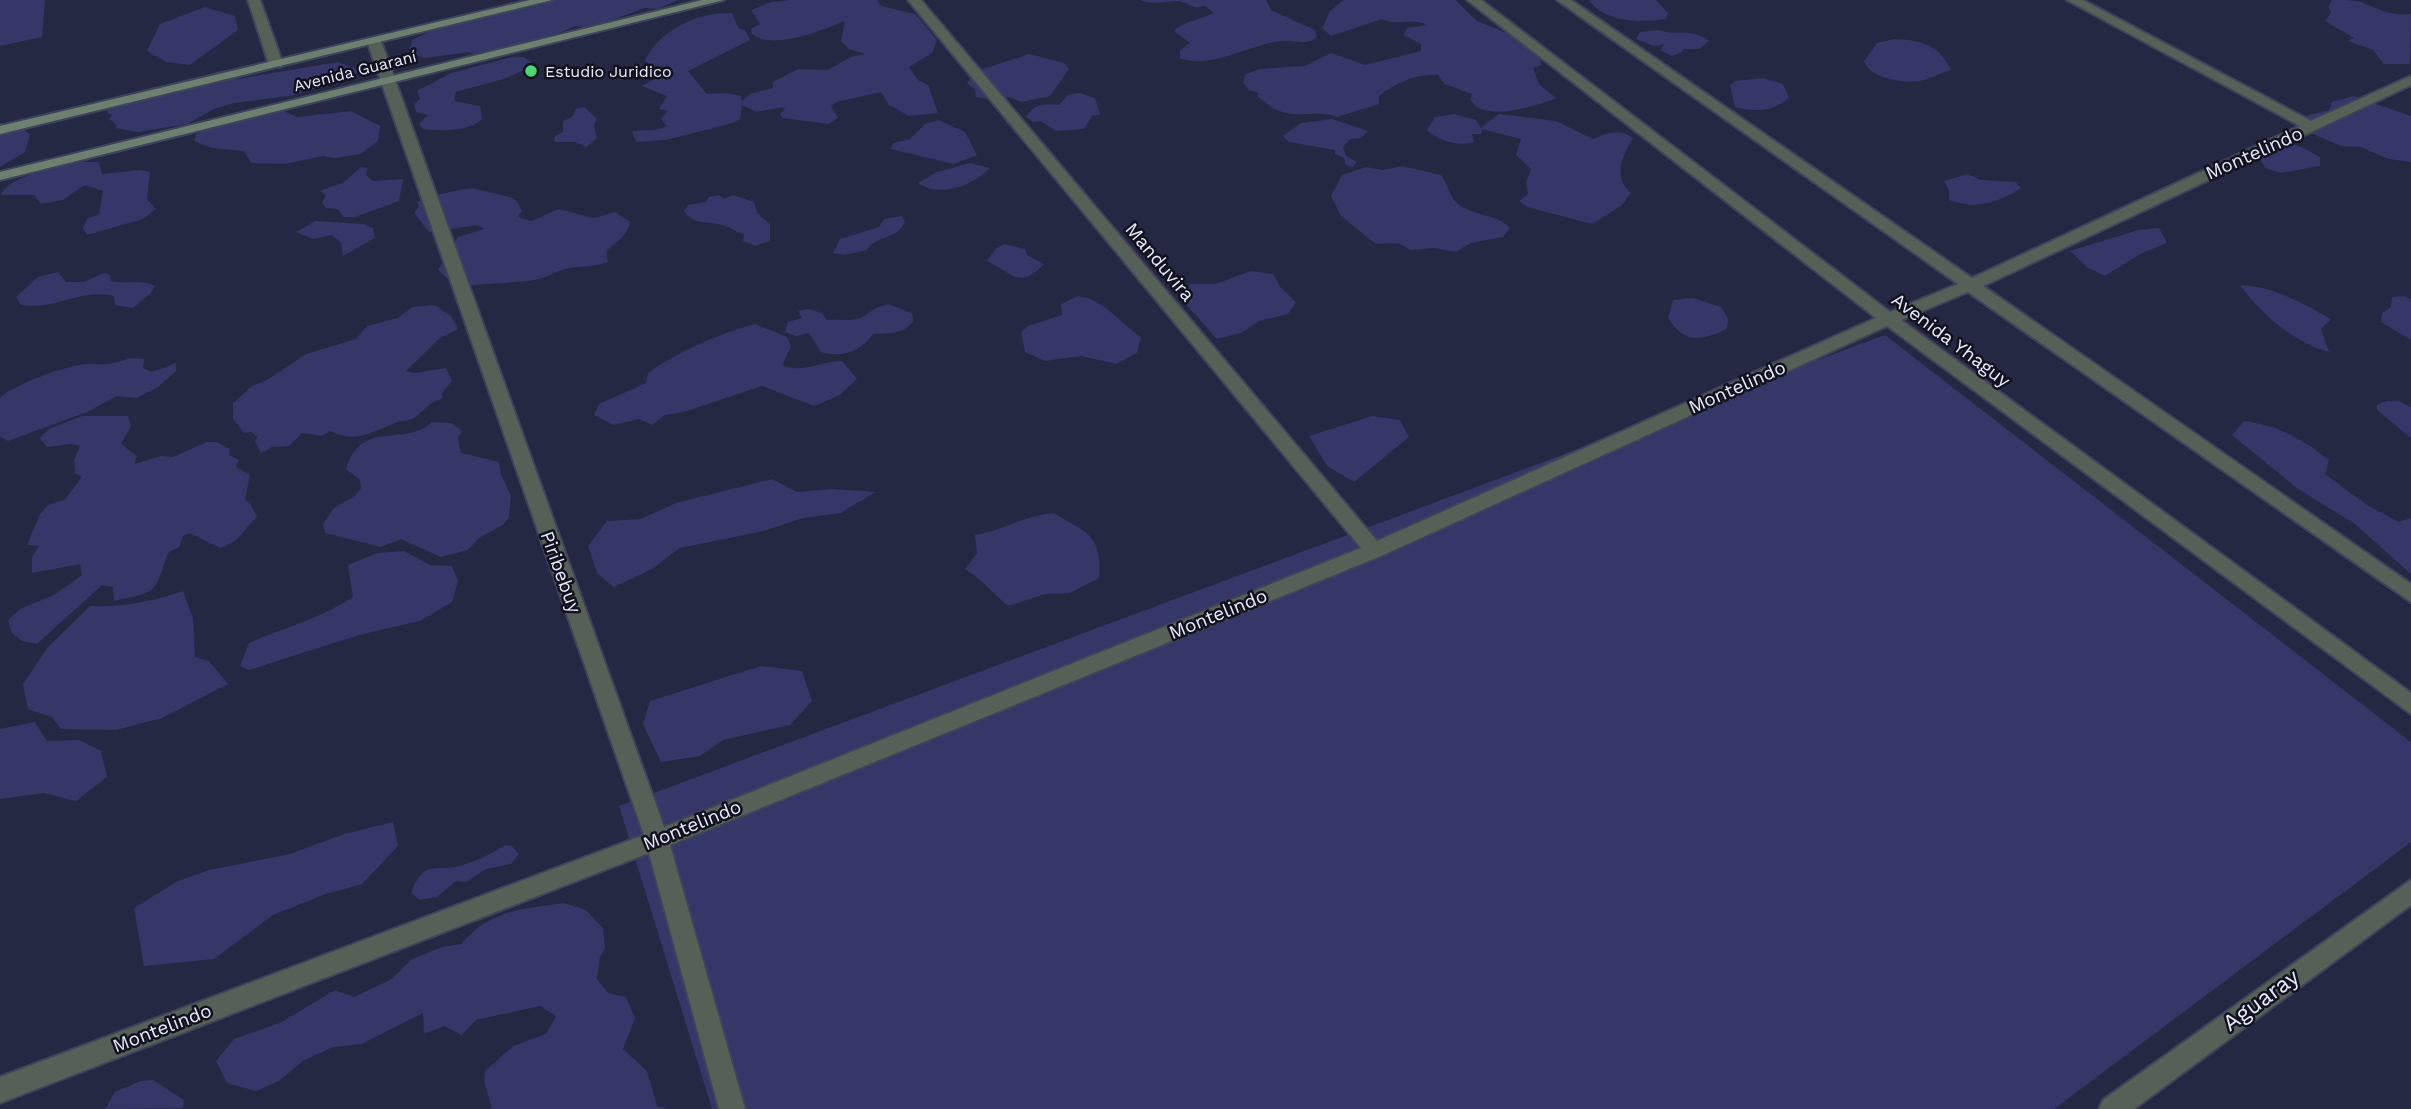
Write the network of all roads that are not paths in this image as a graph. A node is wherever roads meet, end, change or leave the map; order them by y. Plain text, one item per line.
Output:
1 (254, 0) edge
2 (546, 0) edge
3 (718, 0) edge
4 (914, 0) edge
5 (1473, 0) edge
6 (1563, 0) edge
7 (2073, 0) edge
8 (374, 41) junction
9 (276, 64) junction
10 (2411, 79) edge
11 (387, 81) junction
12 (2312, 127) junction
13 (0, 130) edge
14 (0, 176) edge
15 (1972, 285) junction
16 (1888, 319) junction
17 (1374, 551) junction
18 (2411, 594) edge
19 (2411, 705) edge
20 (657, 840) junction
21 (2411, 891) edge
22 (0, 1090) edge
23 (732, 1109) edge
24 (2112, 1109) edge

1 - 9 street
2 - 8 main road, Avenida Guaraní
3 - 11 main road, Avenida Guaraní
4 - 17 street, Manduvira
5 - 16 street, Avenida Yhaguy
6 - 15 street
7 - 12 street
8 - 9 main road, Avenida Guaraní
8 - 11 street, Piribebuy
9 - 13 main road, Avenida Guaraní
10 - 12 street, Montelindo
11 - 14 main road, Avenida Guaraní
11 - 20 street, Piribebuy
12 - 15 street, Montelindo
15 - 16 street, Montelindo
15 - 18 street
16 - 17 street, Montelindo
16 - 19 street, Avenida Yhaguy
17 - 20 street, Montelindo
20 - 22 street, Montelindo
20 - 23 street, Piribebuy
21 - 24 street, Aguaray

